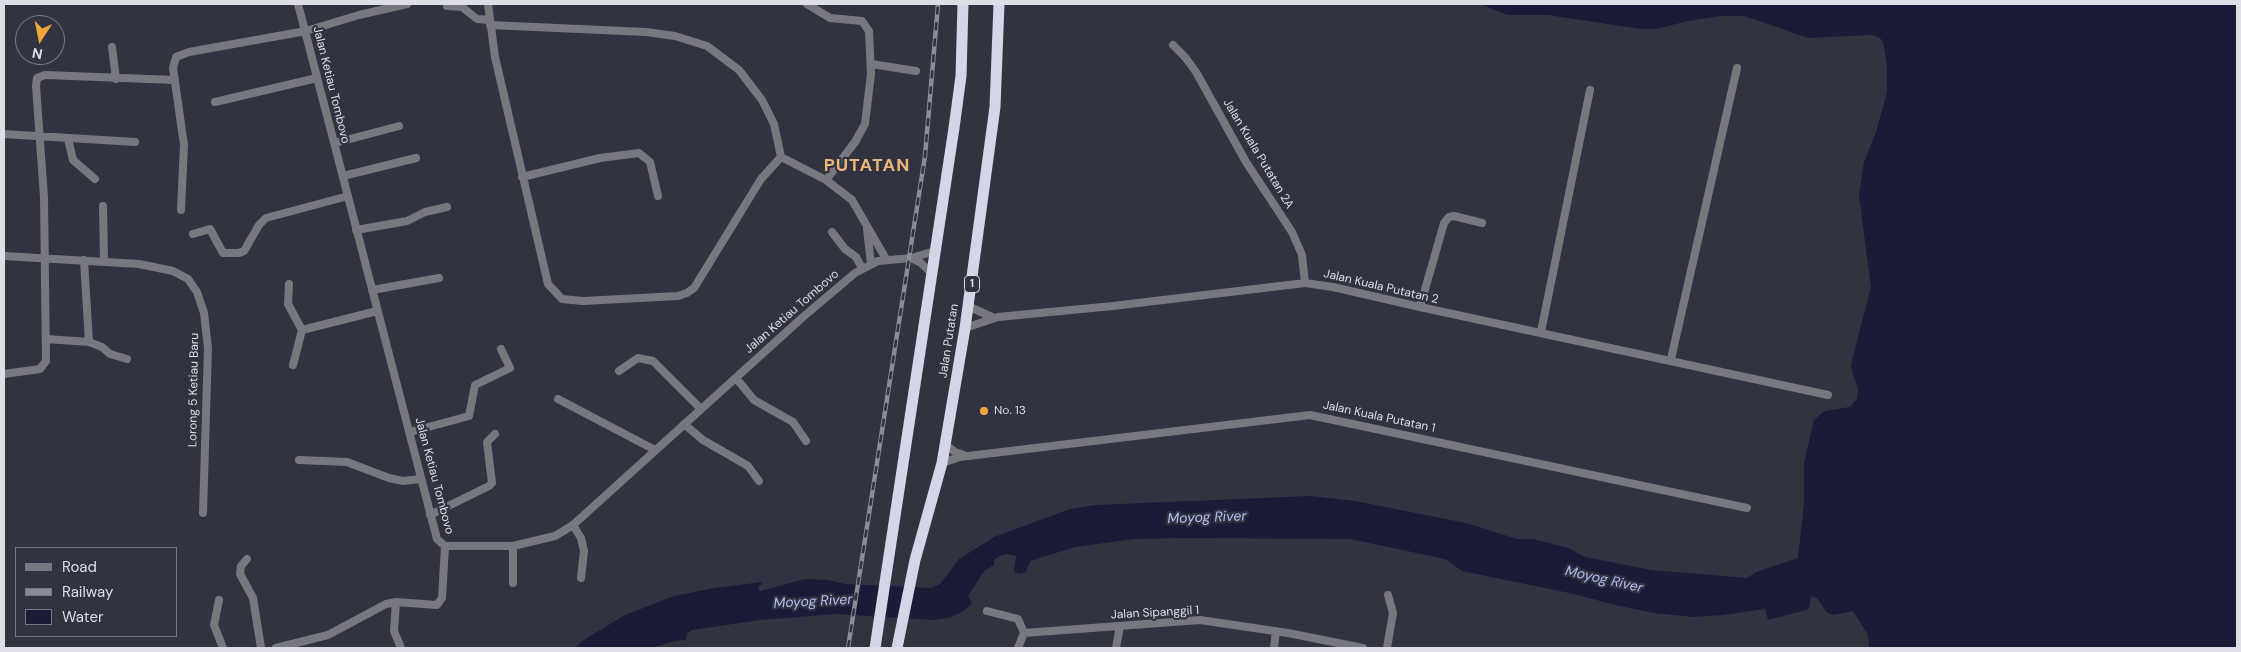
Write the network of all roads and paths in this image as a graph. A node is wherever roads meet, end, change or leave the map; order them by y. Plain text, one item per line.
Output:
1 (298, 4) edge
2 (407, 4) edge
3 (488, 4) edge
4 (807, 4) edge
5 (963, 4) edge
6 (999, 4) edge
7 (447, 6) dead end
8 (490, 22) junction
9 (306, 31) junction
10 (1173, 45) dead end
11 (112, 47) dead end
12 (871, 64) junction
13 (1737, 68) dead end
14 (916, 70) dead end
15 (317, 78) junction
16 (116, 79) junction
17 (175, 80) junction
18 (1590, 90) dead end
19 (215, 102) dead end
20 (399, 126) dead end
21 (4, 134) edge
22 (38, 138) junction
23 (68, 139) junction
24 (135, 142) dead end
25 (335, 143) junction
26 (416, 158) dead end
27 (781, 158) junction
28 (343, 176) junction
29 (522, 177) junction
30 (95, 180) dead end
31 (826, 180) junction
32 (348, 196) junction
33 (658, 196) dead end
34 (103, 206) dead end
35 (447, 207) dead end
36 (181, 210) dead end
37 (1482, 223) dead end
38 (867, 228) junction
39 (356, 230) junction
40 (832, 232) dead end
41 (192, 234) dead end
42 (935, 250) junction
43 (4, 256) edge
44 (45, 258) junction
45 (910, 258) junction
46 (886, 259) junction
47 (84, 260) junction
48 (104, 261) junction
49 (871, 264) junction
50 (862, 268) junction
51 (931, 273) junction
52 (439, 278) dead end
53 (1305, 283) junction
54 (289, 284) dead end
55 (372, 290) junction
56 (968, 306) junction
57 (1420, 308) junction
58 (377, 310) junction
59 (994, 318) junction
60 (965, 328) junction
61 (302, 330) junction
62 (1541, 332) junction
63 (46, 339) junction
64 (89, 342) junction
65 (501, 349) dead end
66 (127, 359) dead end
67 (1671, 359) junction
68 (293, 366) dead end
69 (619, 371) dead end
70 (4, 374) edge
71 (736, 378) junction
72 (1828, 395) dead end
73 (558, 399) dead end
74 (701, 409) junction
75 (684, 424) junction
76 (410, 432) junction
77 (494, 434) dead end
78 (806, 441) dead end
79 (945, 444) junction
80 (655, 450) junction
81 (971, 456) junction
82 (299, 460) dead end
83 (942, 463) junction
84 (421, 479) junction
85 (760, 481) dead end
86 (1747, 508) dead end
87 (203, 513) dead end
88 (430, 515) junction
89 (573, 525) junction
90 (445, 546) junction
91 (513, 546) junction
92 (247, 559) dead end
93 (581, 578) dead end
94 (513, 583) dead end
95 (1388, 594) dead end
96 (219, 600) dead end
97 (396, 602) junction
98 (987, 611) dead end
99 (1120, 626) junction
100 (1276, 631) junction
101 (1024, 633) junction
102 (223, 648) edge
103 (261, 648) edge
104 (276, 648) edge
105 (401, 648) edge
106 (874, 648) edge
107 (897, 648) edge
108 (1018, 648) edge
109 (1116, 648) edge
110 (1274, 648) edge
111 (1363, 648) edge
112 (1386, 648) edge

1 - 9 street, Jalan Ketiau Tombovo
2 - 9 street
3 - 8 street
4 - 12 street
5 - 42 highway
6 - 56 highway, Jalan Putatan / 1
7 - 8 street
8 - 27 street
8 - 29 street
9 - 15 street, Jalan Ketiau Tombovo
9 - 17 street
10 - 53 street, Jalan Kuala Putatan 2A
11 - 16 street
12 - 14 street
12 - 31 street
13 - 67 street
15 - 19 street
15 - 25 street, Jalan Ketiau Tombovo
16 - 17 street
16 - 22 street
17 - 36 street
18 - 62 street
20 - 25 street
21 - 22 street
22 - 23 street
22 - 44 street
23 - 24 street
23 - 30 street
25 - 28 street, Jalan Ketiau Tombovo
26 - 28 street
27 - 29 street
27 - 31 street
28 - 32 street, Jalan Ketiau Tombovo
29 - 33 street
31 - 38 street
32 - 39 street, Jalan Ketiau Tombovo
32 - 41 street
34 - 48 street
35 - 39 street
37 - 57 street
38 - 46 street
38 - 49 street
39 - 55 street, Jalan Ketiau Tombovo
40 - 50 street
42 - 45 street, Jalan Ketiau Tombovo
42 - 51 highway
43 - 44 street, Lorong 5 Ketiau Baru
44 - 47 street, Lorong 5 Ketiau Baru
44 - 63 street
45 - 46 street, Jalan Ketiau Tombovo
45 - 51 street
46 - 49 street, Jalan Ketiau Tombovo
47 - 48 street, Lorong 5 Ketiau Baru
47 - 64 street
48 - 87 street, Lorong 5 Ketiau Baru
49 - 50 street, Jalan Ketiau Tombovo
50 - 71 street, Jalan Ketiau Tombovo
51 - 106 highway
52 - 55 street
53 - 57 street, Jalan Kuala Putatan 2
53 - 59 street, Jalan Kuala Putatan 2
54 - 61 street
55 - 58 street, Jalan Ketiau Tombovo
56 - 59 street
56 - 60 highway, Jalan Putatan / 1
57 - 62 street, Jalan Kuala Putatan 2
58 - 61 street
58 - 76 street, Jalan Ketiau Tombovo
59 - 60 street, Jalan Kuala Putatan 2
60 - 79 highway, Jalan Putatan / 1
61 - 68 street
62 - 67 street, Jalan Kuala Putatan 2
63 - 64 street
63 - 70 street
64 - 66 street
65 - 76 street
67 - 72 street, Jalan Kuala Putatan 2
69 - 74 street
71 - 74 street, Jalan Ketiau Tombovo
71 - 78 street
73 - 80 street
74 - 75 street, Jalan Ketiau Tombovo
75 - 80 street, Jalan Ketiau Tombovo
75 - 85 street
76 - 84 street, Jalan Ketiau Tombovo
77 - 88 street
79 - 81 street, Jalan Kuala Putatan 1
79 - 83 highway, Jalan Putatan / 1
80 - 89 street, Jalan Ketiau Tombovo
81 - 83 street, Jalan Kuala Putatan 1
81 - 86 street, Jalan Kuala Putatan 1
82 - 84 street
83 - 107 highway, Jalan Putatan / 1
84 - 88 street, Jalan Ketiau Tombovo
88 - 90 street, Jalan Ketiau Tombovo
89 - 91 street, Jalan Ketiau Tombovo
89 - 93 street
90 - 91 street, Jalan Ketiau Tombovo
90 - 97 street
91 - 94 street
92 - 103 street
95 - 112 street
96 - 102 street
97 - 104 street
97 - 105 street
98 - 101 street
99 - 100 street, Jalan Sipanggil 1
99 - 101 street, Jalan Sipanggil 1
99 - 109 street
100 - 110 street
100 - 111 street, Jalan Sipanggil 1
101 - 108 street

